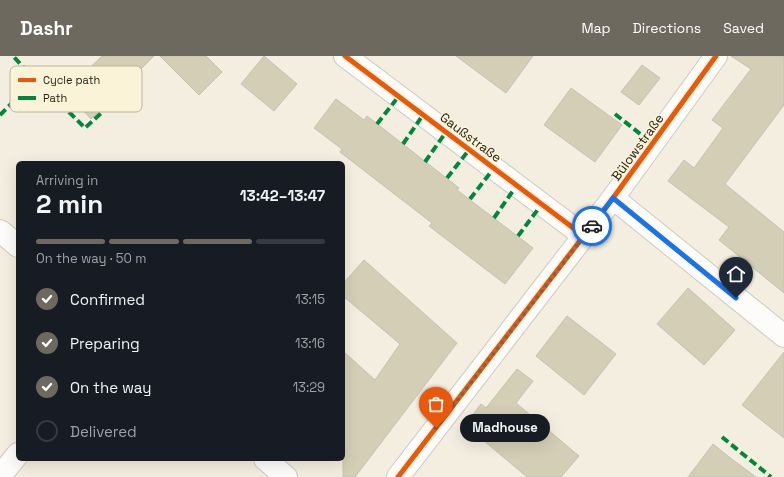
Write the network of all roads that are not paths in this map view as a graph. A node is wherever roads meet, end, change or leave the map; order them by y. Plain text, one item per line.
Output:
1 (345, 56) edge
2 (716, 56) edge
3 (613, 198) junction
4 (0, 231) edge
5 (584, 236) junction
6 (16, 244) edge
7 (784, 336) edge
8 (16, 456) edge
9 (268, 461) edge
10 (0, 476) edge
11 (286, 477) edge
12 (398, 477) edge

1 - 5 street, Gaußstraße
2 - 3 street, Bülowstraße
3 - 5 street, Bülowstraße
3 - 7 street
4 - 6 street
5 - 12 street, Bülowstraße
8 - 10 street
9 - 11 street

